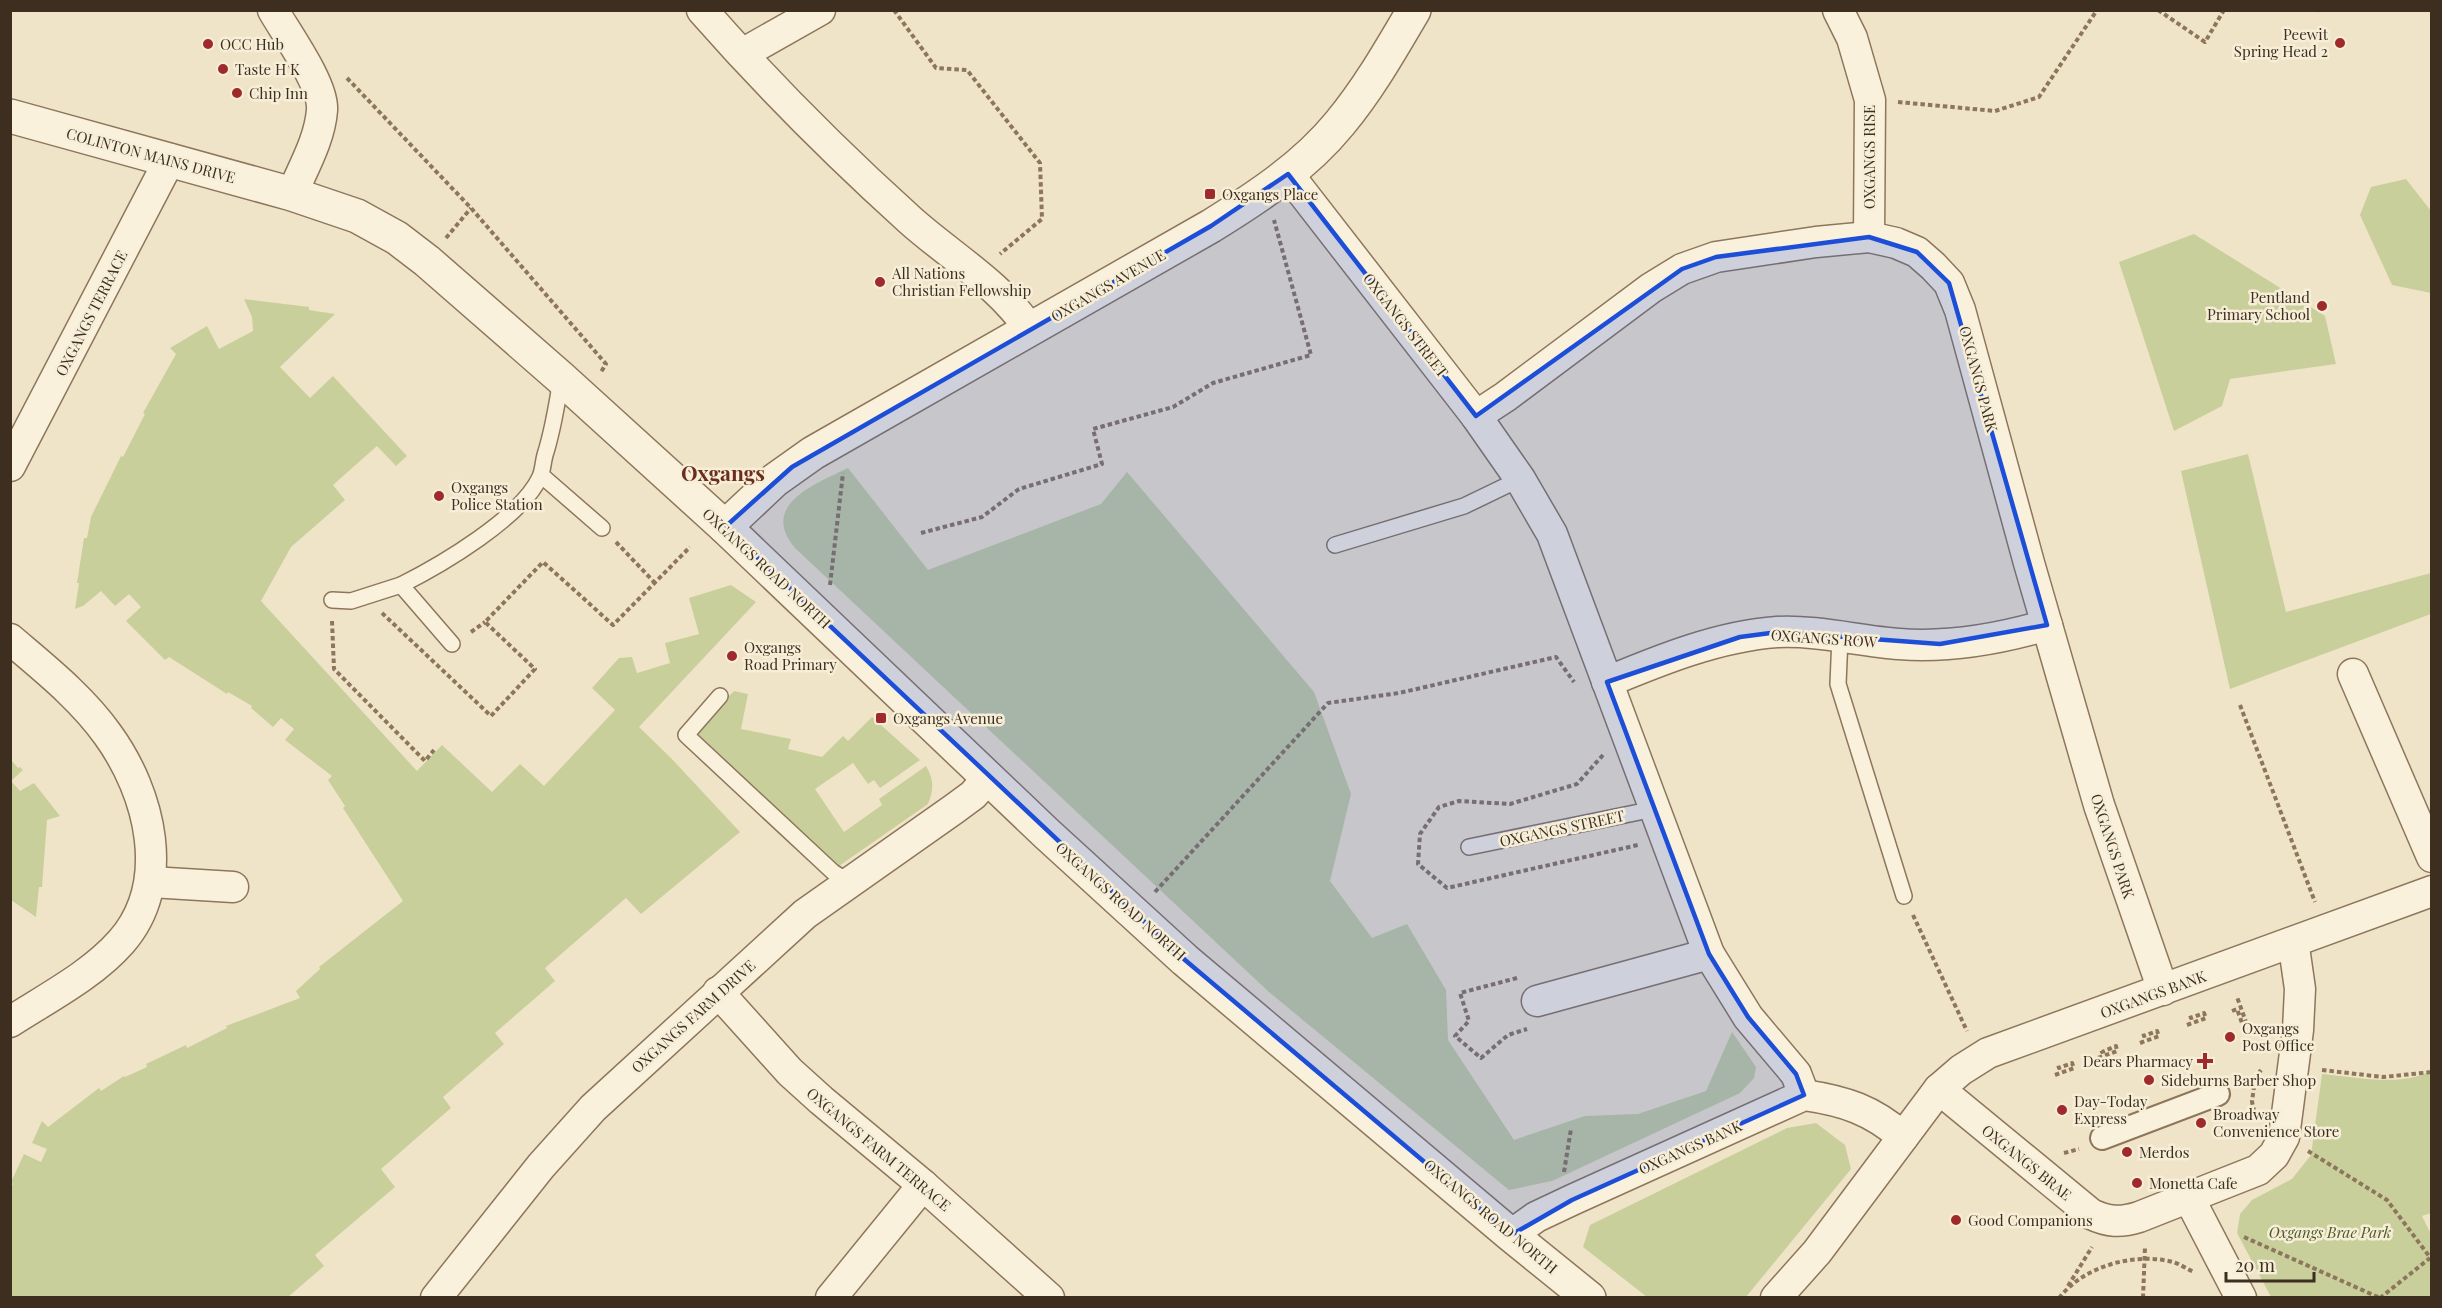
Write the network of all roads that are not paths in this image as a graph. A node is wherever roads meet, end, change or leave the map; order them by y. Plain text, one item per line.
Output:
1 (273, 10) edge
2 (702, 10) edge
3 (820, 10) edge
4 (1414, 10) edge
5 (1838, 10) edge
6 (742, 54) junction
7 (10, 116) edge
8 (170, 159) junction
9 (1277, 182) junction
10 (292, 194) junction
11 (1869, 237) junction
12 (1030, 330) junction
13 (572, 389) junction
14 (1476, 416) junction
15 (13, 458) edge
16 (541, 475) junction
17 (1520, 479) junction
18 (725, 527) junction
19 (602, 528) road end
20 (1335, 545) dead end
21 (401, 585) junction
22 (332, 600) road end
23 (2047, 625) junction
24 (1840, 637) junction
25 (10, 639) edge
26 (452, 644) dead end
27 (2353, 674) dead end
28 (1607, 682) junction
29 (720, 696) dead end
30 (989, 777) junction
31 (1654, 809) junction
32 (1469, 847) dead end
33 (2432, 857) edge
34 (151, 882) junction
35 (849, 882) junction
36 (233, 887) dead end
37 (2432, 891) edge
38 (1904, 896) road end
39 (2291, 943) junction
40 (1709, 954) junction
41 (2163, 990) junction
42 (718, 992) junction
43 (1537, 1001) dead end
44 (10, 1022) edge
45 (1940, 1089) junction
46 (2217, 1094) road end
47 (1804, 1095) junction
48 (1903, 1137) junction
49 (2102, 1138) road end
50 (923, 1185) junction
51 (2188, 1196) junction
52 (1511, 1235) junction
53 (436, 1298) edge
54 (831, 1298) edge
55 (1049, 1298) edge
56 (1589, 1298) edge
57 (1776, 1298) edge
58 (2241, 1298) edge

1 - 10 street
2 - 6 street
3 - 6 street
4 - 9 street, OXGANGS AVENUE
5 - 11 street, OXGANGS RISE
6 - 12 street
7 - 8 street, COLINTON MAINS DRIVE
8 - 10 street, COLINTON MAINS DRIVE
8 - 15 street, OXGANGS TERRACE
9 - 12 street, OXGANGS AVENUE
9 - 14 street, OXGANGS STREET
10 - 13 street, OXGANGS ROAD NORTH
11 - 14 street, OXGANGS PARK
11 - 23 street, OXGANGS PARK
12 - 18 street, OXGANGS AVENUE
13 - 16 lane
13 - 18 street, OXGANGS ROAD NORTH
14 - 17 street, OXGANGS STREET
16 - 19 lane
16 - 21 lane
17 - 20 lane
17 - 28 street, OXGANGS STREET
18 - 30 street, OXGANGS ROAD NORTH
21 - 22 lane
21 - 26 lane
23 - 24 street, OXGANGS ROW
23 - 41 street, OXGANGS PARK
24 - 28 street, OXGANGS ROW
24 - 38 lane
25 - 34 street
27 - 33 street
28 - 31 street, OXGANGS STREET
29 - 35 lane
30 - 35 street, OXGANGS FARM DRIVE
30 - 52 street, OXGANGS ROAD NORTH
31 - 32 lane, OXGANGS STREET
31 - 40 street, OXGANGS STREET
34 - 36 street
34 - 44 street
35 - 42 street, OXGANGS FARM DRIVE
37 - 39 street, OXGANGS BANK
39 - 41 street, OXGANGS BANK
39 - 51 street
40 - 43 street
40 - 47 street, OXGANGS STREET
41 - 45 street, OXGANGS BANK
42 - 50 street, OXGANGS FARM TERRACE
42 - 53 street, OXGANGS FARM DRIVE
45 - 48 street, OXGANGS BANK
45 - 51 street, OXGANGS BRAE
46 - 49 street
47 - 48 street
47 - 52 street, OXGANGS BANK
48 - 57 street, OXGANGS BANK
50 - 54 street
50 - 55 street, OXGANGS FARM TERRACE
51 - 58 street
52 - 56 street, OXGANGS ROAD NORTH

